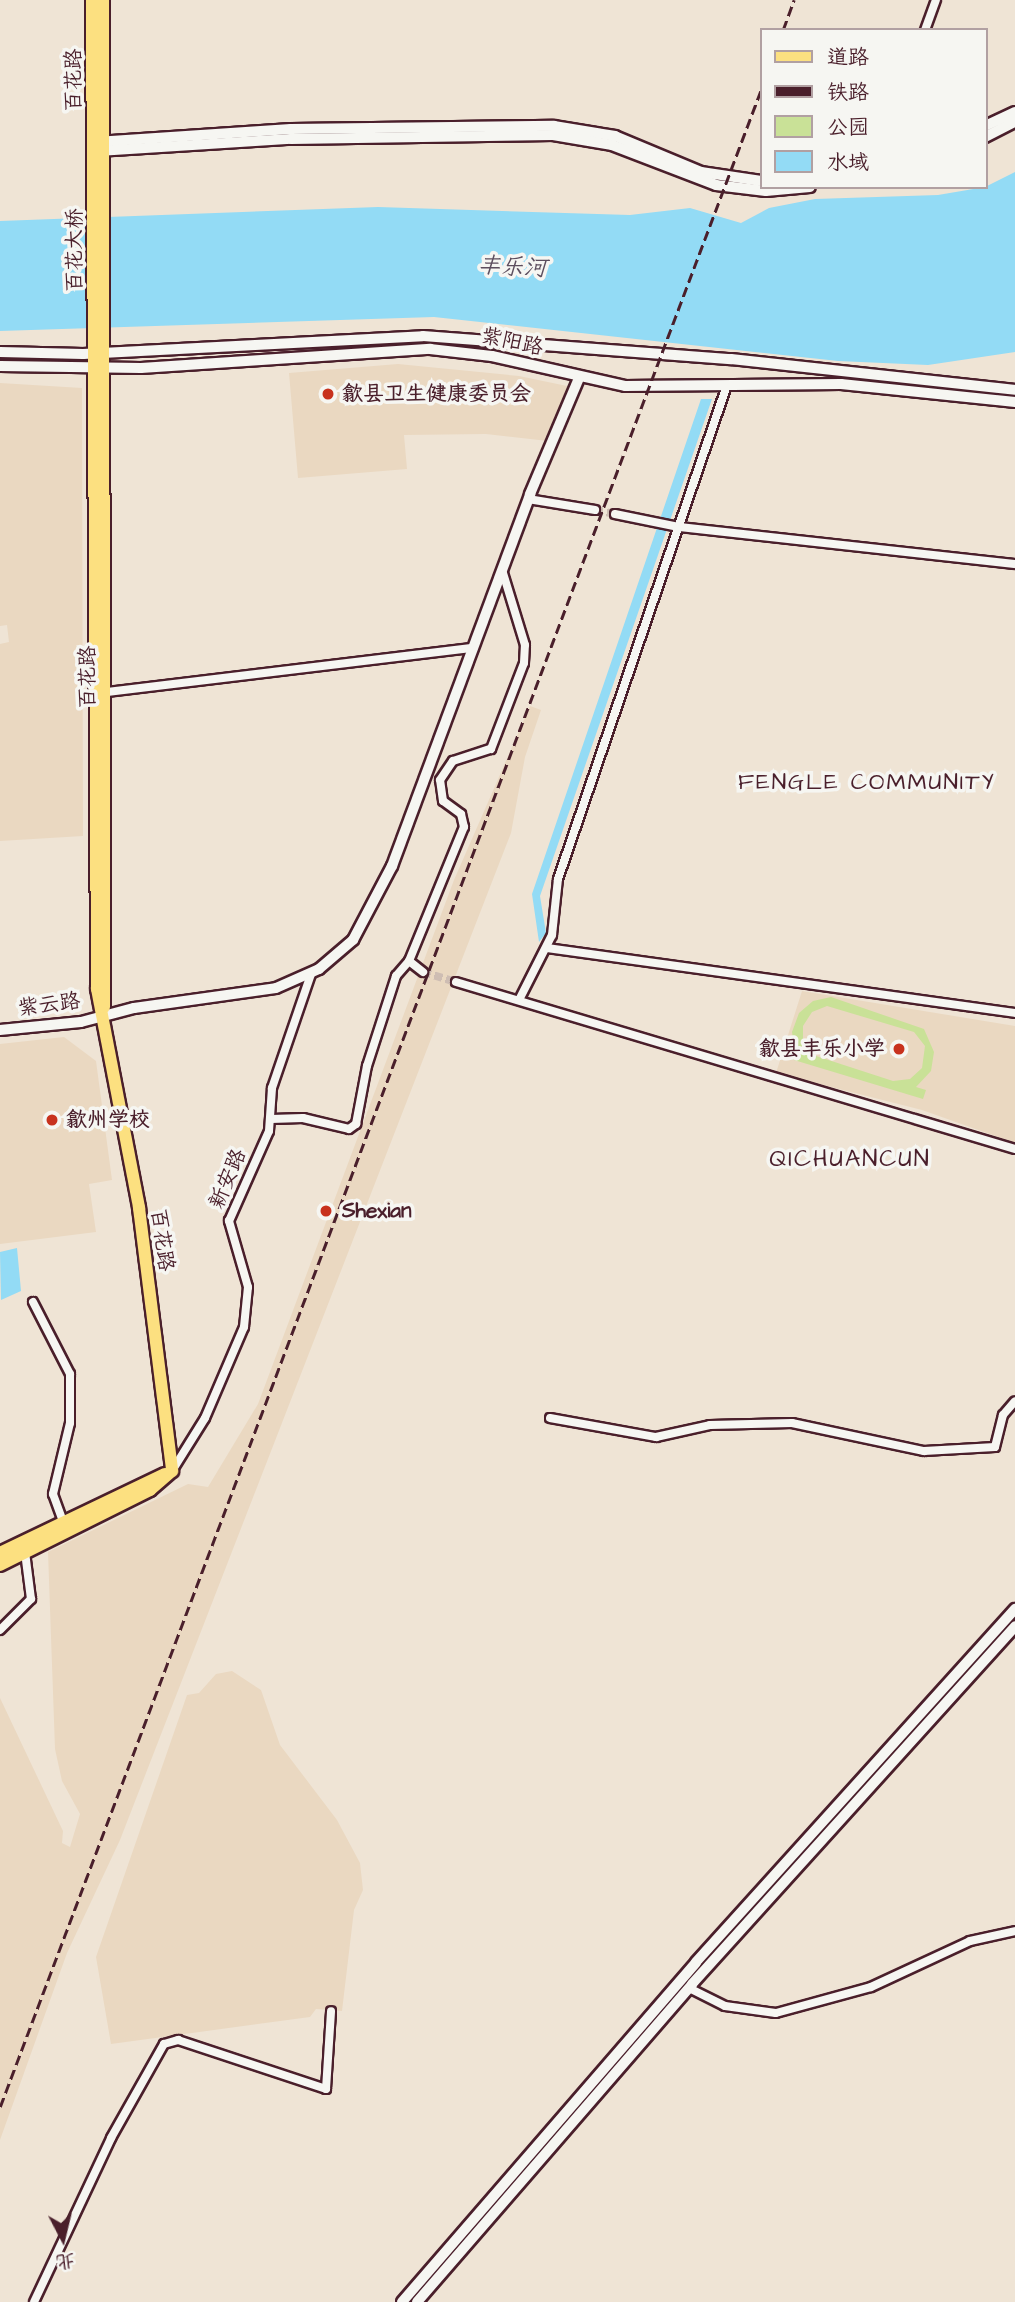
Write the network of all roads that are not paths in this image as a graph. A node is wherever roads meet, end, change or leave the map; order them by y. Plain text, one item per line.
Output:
1 (92, 0) edge
2 (103, 0) edge
3 (936, 0) edge
4 (926, 28) edge
5 (1015, 112) edge
6 (1015, 122) edge
7 (987, 125) edge
8 (987, 135) edge
9 (99, 150) junction
10 (760, 181) edge
11 (788, 189) edge
12 (100, 339) joint
13 (0, 352) edge
14 (100, 353) junction
15 (0, 366) edge
16 (101, 369) junction
17 (579, 378) junction
18 (726, 387) junction
19 (1015, 390) edge
20 (1015, 402) edge
21 (528, 499) junction
22 (595, 510) tunnel mouth
23 (615, 514) tunnel mouth
24 (676, 526) junction
25 (1015, 564) edge
26 (502, 570) junction
27 (473, 648) junction
28 (107, 692) junction
29 (547, 948) junction
30 (409, 961) junction
31 (423, 972) tunnel mouth
32 (311, 974) junction
33 (456, 982) tunnel mouth
34 (519, 1000) junction
35 (1015, 1013) edge
36 (103, 1016) junction
37 (0, 1030) edge
38 (271, 1119) junction
39 (1015, 1149) edge
40 (33, 1302) dead end
41 (1015, 1401) edge
42 (550, 1418) dead end
43 (172, 1471) junction
44 (64, 1521) junction
45 (25, 1552) junction
46 (0, 1553) edge
47 (0, 1565) edge
48 (1015, 1609) edge
49 (1015, 1626) edge
50 (0, 1630) edge
51 (1015, 1931) edge
52 (689, 1988) junction
53 (331, 2011) dead end
54 (34, 2302) edge
55 (402, 2302) edge
56 (417, 2302) edge

1 - 9 main road, 百花路
2 - 9 main road, 百花路
3 - 4 street
5 - 7 street
6 - 8 street
9 - 10 street
9 - 11 street
9 - 12 main road, 百花大桥
12 - 14 main road, 百花路
13 - 14 main road, 紫阳路
14 - 16 main road, 百花路
14 - 19 main road, 紫阳路
15 - 16 main road, 紫阳路
16 - 17 main road, 紫阳路
16 - 28 main road, 百花路
16 - 36 main road, 百花路
17 - 18 main road, 紫阳路
17 - 21 street, 紫云路
18 - 20 main road, 紫阳路
18 - 24 street
21 - 22 street
21 - 26 street, 紫云路
23 - 24 street
24 - 25 street
24 - 29 street
26 - 27 street, 紫云路
26 - 30 street
27 - 28 street
27 - 32 street, 紫云路
28 - 36 main road, 百花路
29 - 34 street
29 - 35 street
30 - 31 street
30 - 38 street
32 - 36 street, 紫云路
32 - 38 street, 新安路
33 - 34 street
34 - 39 street
36 - 37 street, 紫云路
36 - 43 main road, 百花路
38 - 43 street, 新安路
40 - 44 street
41 - 42 street
43 - 44 main road
43 - 45 main road, 新安路
44 - 46 main road
45 - 47 main road, 新安路
45 - 50 street
48 - 55 main road
49 - 52 main road
51 - 52 street
52 - 56 main road
53 - 54 street

